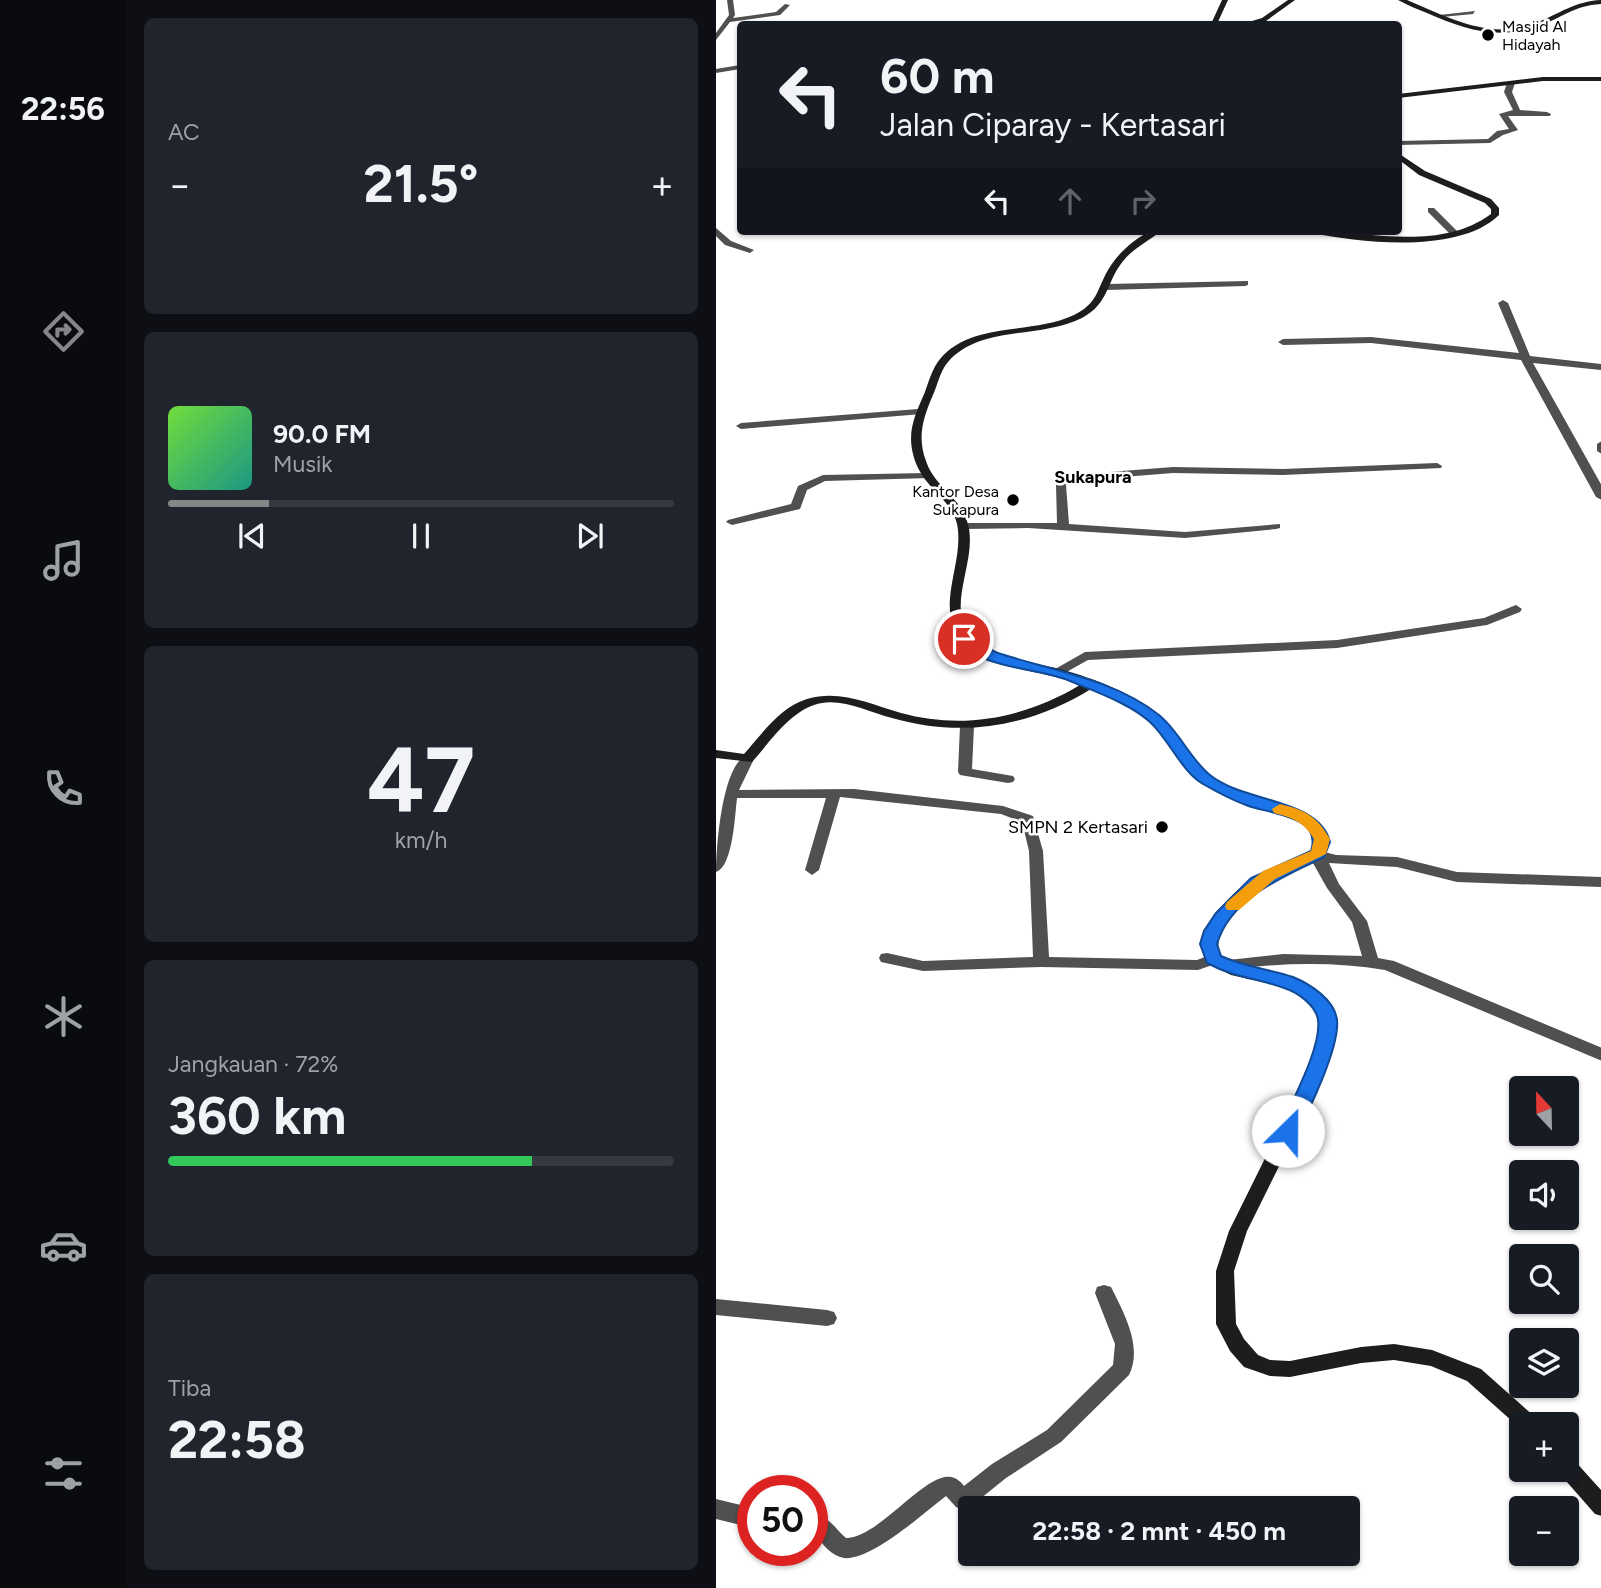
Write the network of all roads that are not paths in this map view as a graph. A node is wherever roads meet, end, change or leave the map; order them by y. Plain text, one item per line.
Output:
1 (731, 0) edge
2 (1225, 0) edge
3 (1292, 0) edge
4 (1401, 0) edge
5 (1601, 2) edge
6 (787, 5) dead end
7 (1473, 12) dead end
8 (1442, 15) junction
9 (730, 20) junction
10 (1215, 21) edge
11 (1260, 21) edge
12 (716, 38) edge
13 (737, 68) edge
14 (716, 71) edge
15 (1601, 79) edge
16 (1511, 83) junction
17 (1402, 96) edge
18 (1518, 112) junction
19 (1547, 114) dead end
20 (1402, 143) edge
21 (1402, 158) edge
22 (1431, 210) dead end
23 (716, 231) edge
24 (1455, 234) junction
25 (1150, 235) edge
26 (1368, 235) edge
27 (728, 243) junction
28 (716, 245) edge
29 (750, 250) dead end
30 (1245, 284) dead end
31 (1107, 286) junction
32 (1503, 303) dead end
33 (1282, 342) dead end
34 (1526, 358) junction
35 (1601, 367) edge
36 (918, 412) junction
37 (741, 426) dead end
38 (1601, 444) edge
39 (1601, 452) edge
40 (1437, 466) dead end
41 (926, 476) junction
42 (1601, 497) edge
43 (732, 522) dead end
44 (964, 526) junction
45 (1275, 526) dead end
46 (1063, 527) junction
47 (1516, 609) dead end
48 (1056, 672) junction
49 (1089, 684) junction
50 (967, 726) junction
51 (716, 754) edge
52 (747, 759) junction
53 (1008, 779) dead end
54 (730, 794) junction
55 (834, 794) junction
56 (1316, 855) junction
57 (716, 867) edge
58 (812, 870) dead end
59 (1601, 881) edge
60 (887, 958) dead end
61 (1371, 961) junction
62 (1041, 962) junction
63 (1219, 962) junction
64 (1601, 1055) edge
65 (1104, 1293) dead end
66 (716, 1307) edge
67 (827, 1318) dead end
68 (1516, 1412) edge
69 (1579, 1481) edge
70 (1601, 1507) edge
71 (716, 1509) edge
72 (737, 1514) edge
73 (828, 1534) edge

1 - 9 street
2 - 10 main road
3 - 11 main road
4 - 8 main road
5 - 8 main road
6 - 9 street
7 - 8 street
9 - 12 street
13 - 14 street
15 - 16 main road
16 - 17 main road
16 - 18 street
18 - 19 street
18 - 20 street
21 - 24 main road
22 - 24 street
23 - 27 street
24 - 26 main road
25 - 31 main road
27 - 28 street
27 - 29 street
30 - 31 street
31 - 36 main road
32 - 34 street
33 - 34 street
34 - 35 street
34 - 42 street
36 - 37 street
36 - 41 main road
38 - 39 street
40 - 46 street
41 - 43 street
41 - 44 main road
44 - 46 street
44 - 48 main road
45 - 46 street
47 - 48 street
48 - 49 main road
49 - 50 main road
49 - 56 main road
50 - 52 main road
50 - 53 street
51 - 52 main road
52 - 54 street
54 - 55 street
54 - 57 street
55 - 58 street
55 - 62 street
56 - 59 street
56 - 61 street
56 - 63 main road
60 - 62 street
61 - 63 street
61 - 64 street
62 - 63 street
63 - 68 main road
65 - 73 street
66 - 67 street
69 - 70 main road
71 - 72 street

